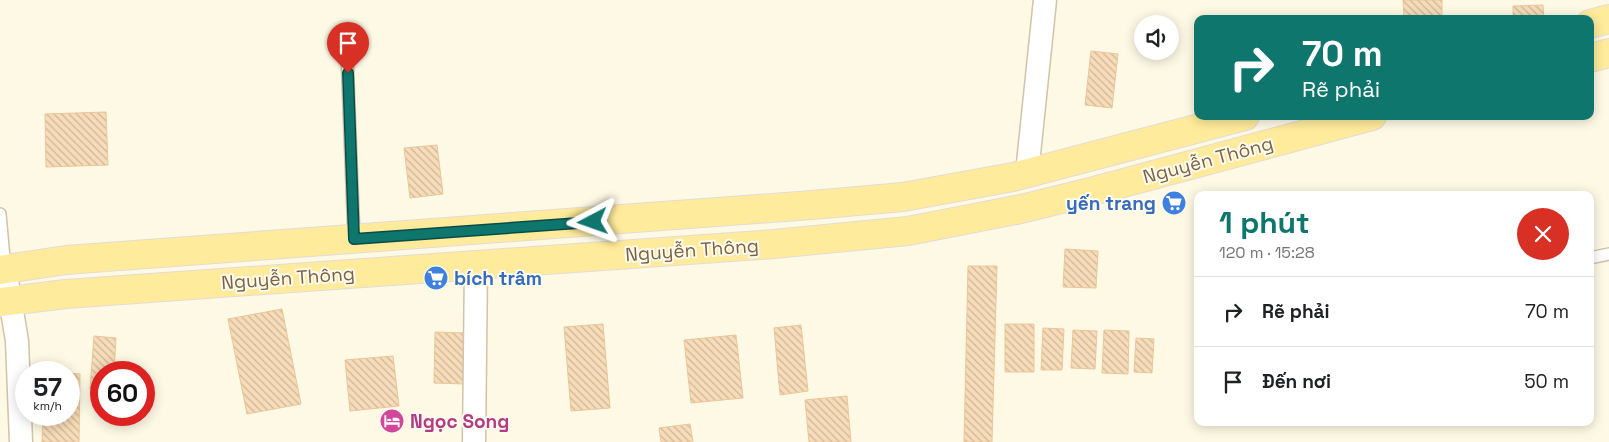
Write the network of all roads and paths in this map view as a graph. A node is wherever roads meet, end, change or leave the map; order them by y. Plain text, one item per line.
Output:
1 (1045, 0) edge
2 (1609, 19) edge
3 (1594, 23) edge
4 (1609, 53) edge
5 (347, 54) dead end
6 (1594, 57) edge
7 (1230, 120) edge
8 (1357, 120) edge
9 (1027, 173) junction
10 (0, 214) edge
11 (354, 239) junction
12 (1609, 254) edge
13 (1594, 257) edge
14 (476, 265) junction
15 (3, 270) edge
16 (5, 302) edge
17 (21, 442) edge
18 (474, 442) edge

1 - 9 street
2 - 3 main road
4 - 6 main road
5 - 11 lane
7 - 9 main road, Nguyễn Thông
8 - 14 main road, Nguyễn Thông
9 - 11 main road, Nguyễn Thông
10 - 15 lane
11 - 15 main road, Nguyễn Thông
12 - 13 lane
14 - 16 main road, Nguyễn Thông
14 - 18 street
15 - 16 street
16 - 17 street

